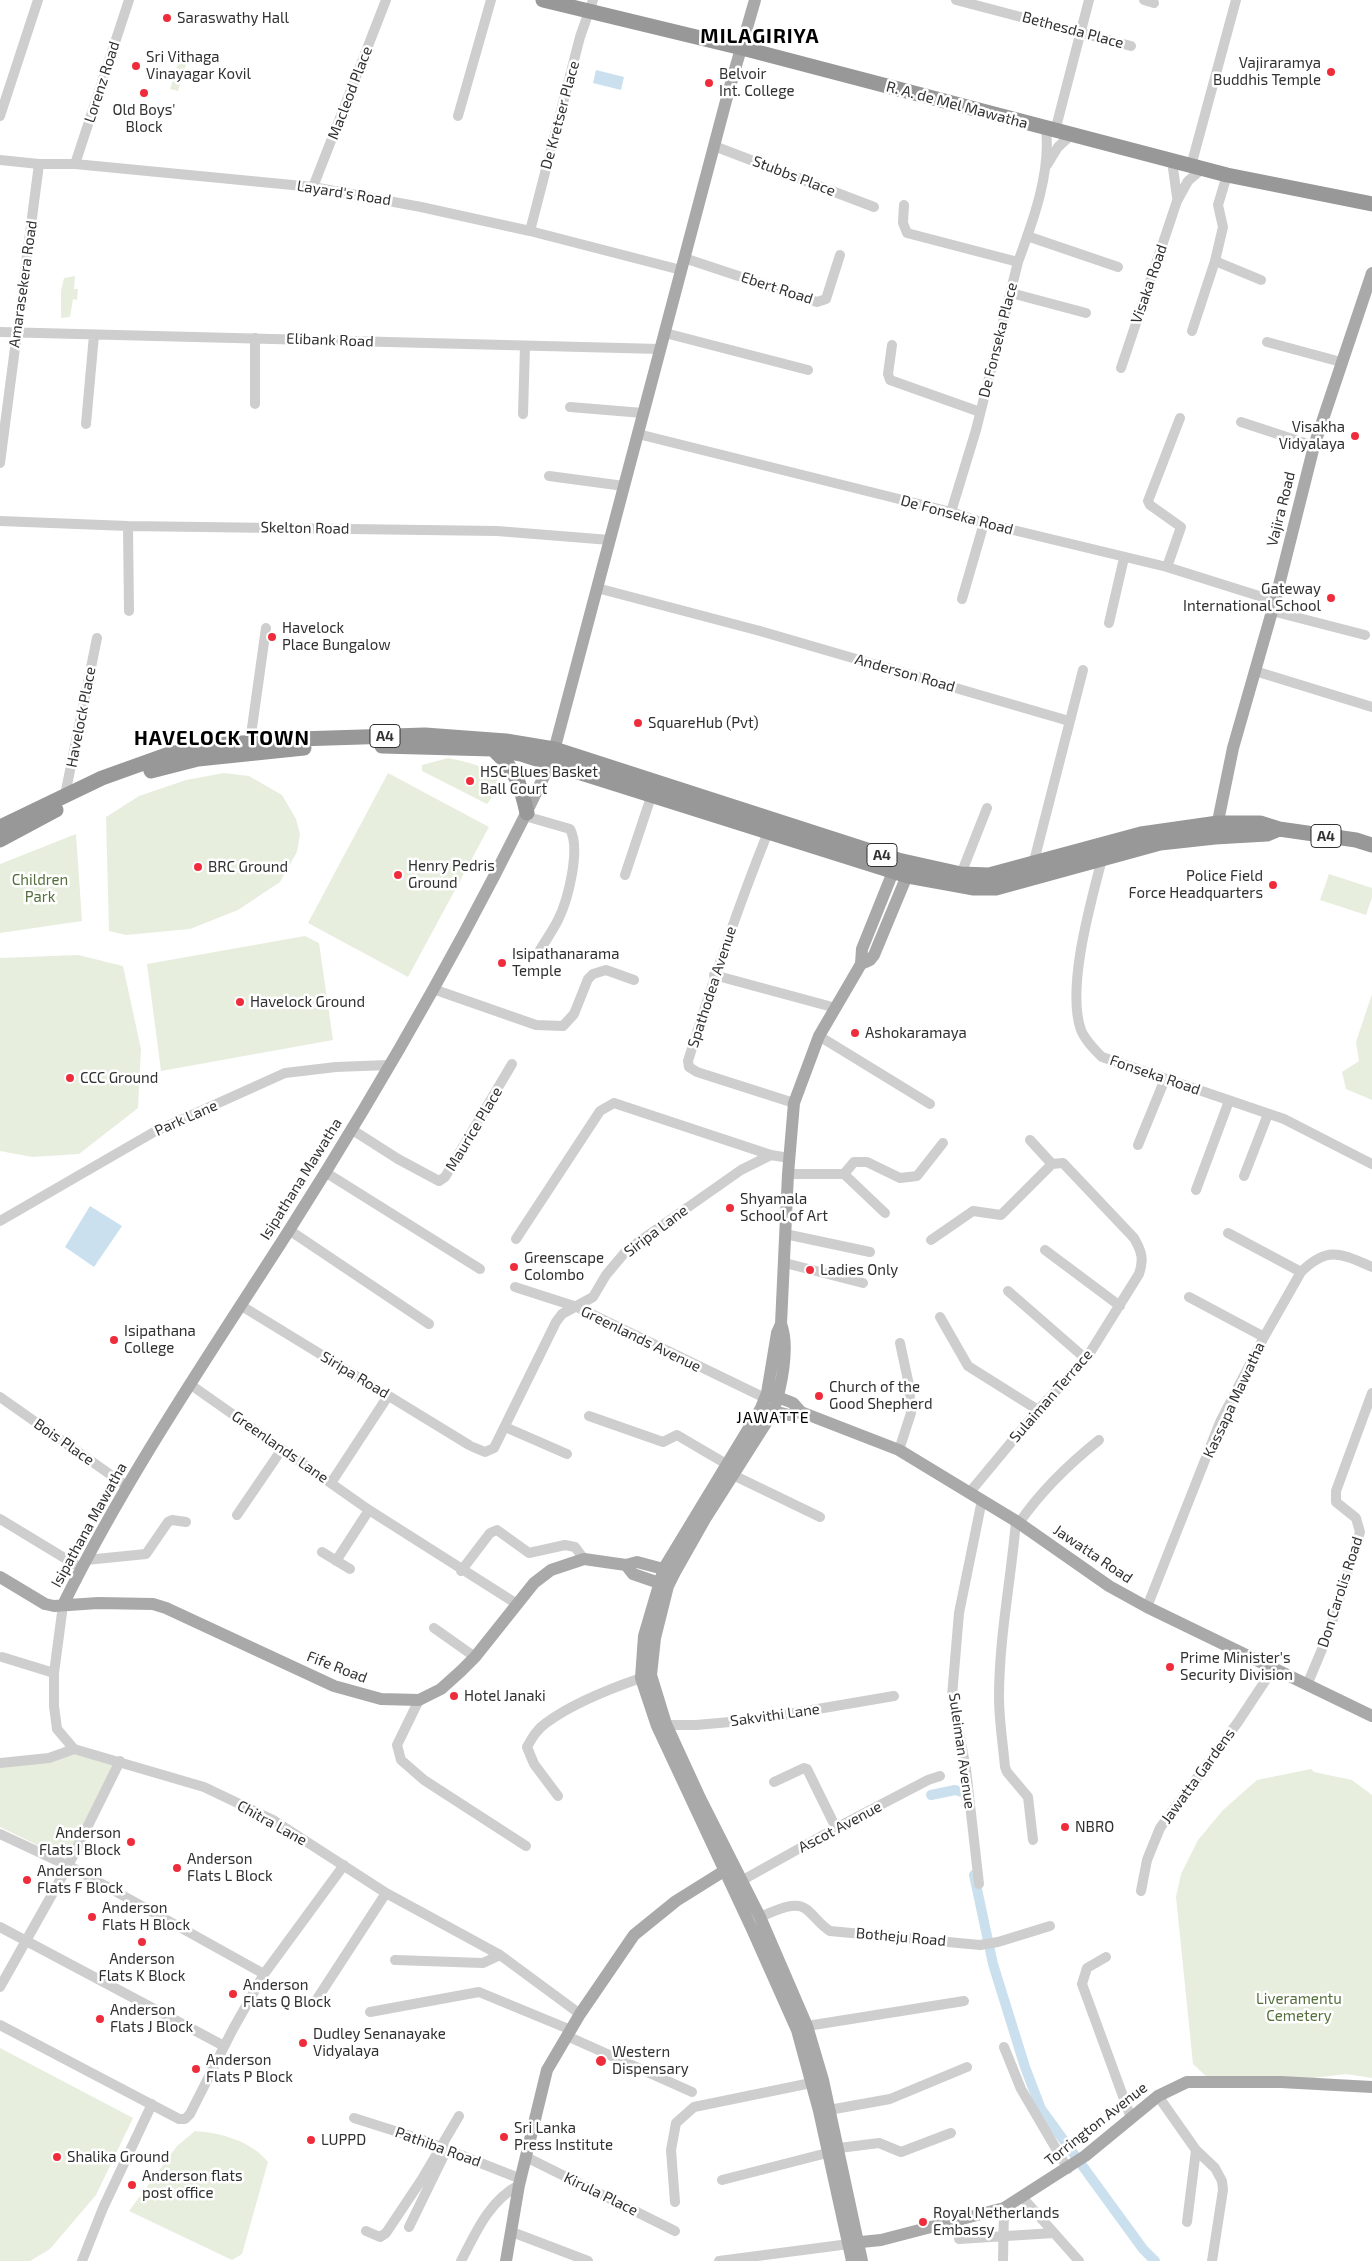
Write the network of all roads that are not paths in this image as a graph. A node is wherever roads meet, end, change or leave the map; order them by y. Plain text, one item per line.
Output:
1 (38, 0) edge
2 (129, 0) edge
3 (386, 0) edge
4 (491, 0) edge
5 (543, 0) edge
6 (755, 0) edge
7 (956, 0) edge
8 (1089, 0) edge
9 (1236, 0) edge
10 (590, 6) edge
11 (1080, 32) junction
12 (1132, 46) dead end
13 (742, 48) junction
14 (0, 116) edge
15 (458, 116) dead end
16 (1050, 130) junction
17 (1071, 135) junction
18 (714, 146) junction
19 (0, 160) edge
20 (1172, 161) junction
21 (39, 164) junction
22 (75, 164) junction
23 (1045, 168) junction
24 (1197, 168) junction
25 (1227, 175) junction
26 (313, 187) junction
27 (1177, 201) junction
28 (1372, 204) edge
29 (904, 205) dead end
30 (874, 207) dead end
31 (530, 231) junction
32 (1027, 236) junction
33 (840, 255) dead end
34 (1018, 262) junction
35 (1216, 262) junction
36 (683, 264) junction
37 (1118, 267) dead end
38 (1372, 273) edge
39 (1261, 280) dead end
40 (1011, 293) junction
41 (1086, 313) dead end
42 (0, 332) edge
43 (1192, 332) dead end
44 (16, 333) junction
45 (664, 333) junction
46 (94, 335) junction
47 (256, 338) junction
48 (1267, 342) dead end
49 (892, 345) dead end
50 (525, 346) junction
51 (660, 349) junction
52 (1341, 362) junction
53 (1121, 368) dead end
54 (808, 370) dead end
55 (255, 404) dead end
56 (570, 407) dead end
57 (980, 412) junction
58 (643, 413) junction
59 (523, 414) dead end
60 (1180, 418) dead end
61 (1241, 422) dead end
62 (86, 424) dead end
63 (638, 434) junction
64 (1314, 446) junction
65 (0, 463) edge
66 (549, 476) dead end
67 (624, 486) junction
68 (951, 512) junction
69 (0, 521) edge
70 (984, 523) junction
71 (128, 526) junction
72 (610, 540) junction
73 (1124, 558) junction
74 (1167, 567) junction
75 (597, 588) junction
76 (962, 599) dead end
77 (1273, 606) junction
78 (129, 610) dead end
79 (1109, 623) dead end
80 (266, 628) dead end
81 (1365, 635) dead end
82 (97, 638) dead end
83 (1083, 670) dead end
84 (1255, 671) junction
85 (1372, 707) edge
86 (1069, 721) junction
87 (250, 742) junction
88 (493, 749) junction
89 (552, 756) junction
90 (652, 794) junction
91 (65, 795) junction
92 (987, 808) dead end
93 (526, 814) junction
94 (0, 827) edge
95 (1216, 830) junction
96 (768, 832) junction
97 (0, 840) edge
98 (1372, 844) edge
99 (1102, 859) junction
100 (1034, 864) junction
101 (903, 868) junction
102 (960, 874) junction
103 (626, 875) dead end
104 (540, 950) dead end
105 (714, 975) junction
106 (634, 980) dead end
107 (433, 989) junction
108 (836, 1008) junction
109 (819, 1036) junction
110 (512, 1064) dead end
111 (389, 1065) junction
112 (1165, 1080) junction
113 (1229, 1101) junction
114 (794, 1103) junction
115 (930, 1104) dead end
116 (1268, 1114) junction
117 (351, 1129) junction
118 (1030, 1140) dead end
119 (943, 1143) dead end
120 (1138, 1145) dead end
121 (771, 1155) junction
122 (789, 1158) junction
123 (1052, 1164) junction
124 (1372, 1164) edge
125 (325, 1172) junction
126 (788, 1174) junction
127 (844, 1174) junction
128 (1244, 1176) dead end
129 (1196, 1190) dead end
130 (885, 1213) dead end
131 (0, 1221) edge
132 (289, 1230) junction
133 (1228, 1233) dead end
134 (785, 1234) junction
135 (516, 1240) dead end
136 (931, 1240) dead end
137 (1045, 1250) dead end
138 (870, 1252) dead end
139 (785, 1263) junction
140 (1372, 1267) edge
141 (480, 1269) dead end
142 (1301, 1272) junction
143 (863, 1283) dead end
144 (515, 1287) dead end
145 (1008, 1290) dead end
146 (1189, 1297) dead end
147 (240, 1306) junction
148 (1120, 1306) junction
149 (577, 1307) junction
150 (940, 1317) dead end
151 (429, 1324) dead end
152 (1264, 1337) junction
153 (900, 1344) dead end
154 (1086, 1359) junction
155 (190, 1385) junction
156 (1372, 1393) edge
157 (388, 1396) junction
158 (0, 1397) edge
159 (769, 1402) junction
160 (1038, 1410) junction
161 (589, 1416) dead end
162 (505, 1427) junction
163 (1099, 1440) dead end
164 (282, 1449) junction
165 (899, 1450) junction
166 (485, 1452) joint
167 (567, 1454) dead end
168 (730, 1470) junction
169 (331, 1483) junction
170 (128, 1487) junction
171 (970, 1492) junction
172 (982, 1500) junction
173 (369, 1510) junction
174 (237, 1515) dead end
175 (820, 1517) dead end
176 (0, 1519) edge
177 (186, 1522) dead end
178 (1017, 1522) junction
179 (322, 1552) dead end
180 (584, 1559) junction
181 (336, 1561) junction
182 (83, 1564) junction
183 (626, 1565) junction
184 (350, 1569) dead end
185 (669, 1570) junction
186 (461, 1571) junction
187 (0, 1577) edge
188 (664, 1584) junction
189 (516, 1604) junction
190 (63, 1605) junction
191 (1147, 1607) junction
192 (434, 1628) dead end
193 (2, 1657) dead end
194 (475, 1657) junction
195 (1274, 1668) junction
196 (54, 1673) junction
197 (641, 1678) junction
198 (1307, 1685) junction
199 (894, 1696) dead end
200 (419, 1700) junction
201 (1372, 1716) edge
202 (662, 1725) junction
203 (74, 1749) junction
204 (120, 1761) junction
205 (0, 1763) edge
206 (940, 1776) dead end
207 (774, 1782) dead end
208 (558, 1796) dead end
209 (836, 1828) junction
210 (0, 1834) edge
211 (1033, 1840) dead end
212 (526, 1846) dead end
213 (68, 1866) junction
214 (344, 1866) junction
215 (729, 1867) junction
216 (742, 1881) junction
217 (979, 1884) dead end
218 (1141, 1891) dead end
219 (386, 1893) junction
220 (760, 1917) junction
221 (1050, 1926) dead end
222 (0, 1927) edge
223 (26, 1940) junction
224 (500, 1955) junction
225 (1106, 1957) dead end
226 (395, 1960) dead end
227 (264, 1974) junction
228 (0, 1987) edge
229 (964, 2001) dead end
230 (315, 2002) dead end
231 (370, 2012) dead end
232 (580, 2014) junction
233 (0, 2025) edge
234 (807, 2026) junction
235 (569, 2033) junction
236 (224, 2046) junction
237 (1004, 2047) dead end
238 (968, 2067) dead end
239 (811, 2083) junction
240 (1372, 2087) edge
241 (692, 2092) dead end
242 (1158, 2096) junction
243 (152, 2104) junction
244 (829, 2110) junction
245 (459, 2116) dead end
246 (354, 2118) dead end
247 (1131, 2118) junction
248 (951, 2133) dead end
249 (443, 2148) junction
250 (833, 2150) junction
251 (1196, 2150) junction
252 (526, 2157) junction
253 (1068, 2169) junction
254 (722, 2180) dead end
255 (520, 2182) junction
256 (1023, 2198) junction
257 (675, 2202) dead end
258 (1004, 2208) junction
259 (1187, 2222) dead end
260 (409, 2227) dead end
261 (366, 2231) dead end
262 (675, 2231) dead end
263 (512, 2232) junction
264 (1054, 2233) junction
265 (1003, 2236) junction
266 (960, 2239) dead end
267 (853, 2243) junction
268 (82, 2261) edge
269 (461, 2261) edge
270 (506, 2261) edge
271 (588, 2261) edge
272 (719, 2261) edge
273 (852, 2261) edge
274 (862, 2261) edge
275 (1003, 2261) edge
276 (1079, 2261) edge
277 (1212, 2261) edge

1 - 14 street
2 - 22 street, Lorenz Road
3 - 26 street, Macleod Place
4 - 15 street
5 - 10 highway, R. A. de Mel Mawatha
6 - 13 main road, Isipathana Mawatha
7 - 11 street, Bethesda Place
8 - 11 street, De Fonseka Place
9 - 24 street, Visaka Road
10 - 13 highway, R. A. de Mel Mawatha
10 - 31 street, De Kretser Place
11 - 12 street, Bethesda Place
11 - 16 street, De Fonseka Place
13 - 16 highway, R. A. de Mel Mawatha
13 - 18 main road, Isipathana Mawatha
16 - 17 highway, R. A. de Mel Mawatha
16 - 23 street, De Fonseka Place
17 - 20 highway, R. A. de Mel Mawatha
17 - 23 street, De Fonseka Place
18 - 30 street, Stubbs Place
18 - 36 main road, Isipathana Mawatha
19 - 21 street, Layard's Road
20 - 24 highway, R. A. de Mel Mawatha
20 - 27 street, Visaka Road
21 - 22 street, Layard's Road
21 - 44 street, Amarasekera Road
22 - 26 street, Layard's Road
23 - 32 street, De Fonseka Place
24 - 25 highway, R. A. de Mel Mawatha
24 - 27 street, Visaka Road
25 - 28 highway, R. A. de Mel Mawatha
25 - 35 street
26 - 31 street, Layard's Road
27 - 53 street, Visaka Road
29 - 34 street
31 - 36 street, Layard's Road
32 - 34 street, De Fonseka Place
32 - 37 street
33 - 36 street, Ebert Road
34 - 40 street, De Fonseka Place
35 - 39 street
35 - 43 street
36 - 45 main road, Isipathana Mawatha
38 - 52 main road, Vajira Road
40 - 41 street
40 - 57 street, De Fonseka Place
42 - 44 street, Elibank Road
44 - 46 street, Elibank Road
44 - 65 street, Amarasekera Road
45 - 51 main road, Isipathana Mawatha
45 - 54 street
46 - 47 street, Elibank Road
46 - 62 street
47 - 50 street, Elibank Road
47 - 55 street
48 - 52 street
49 - 57 street
50 - 51 street, Elibank Road
50 - 59 street
51 - 58 main road, Isipathana Mawatha
52 - 64 main road, Vajira Road
56 - 58 street
57 - 68 street, De Fonseka Place
58 - 63 main road, Isipathana Mawatha
60 - 74 street
61 - 64 street
63 - 67 main road, Isipathana Mawatha
63 - 68 street, De Fonseka Road
64 - 77 main road, Vajira Road
66 - 67 street
67 - 72 main road, Isipathana Mawatha
68 - 70 street, De Fonseka Road
69 - 71 street, Skelton Road
70 - 73 street, De Fonseka Road
70 - 76 street
71 - 72 street, Skelton Road
71 - 78 street
72 - 75 main road, Isipathana Mawatha
73 - 74 street, De Fonseka Road
73 - 79 street
74 - 77 street, De Fonseka Road
75 - 86 street, Anderson Road
75 - 89 main road, Isipathana Mawatha
77 - 81 street, De Fonseka Road
77 - 84 main road, Vajira Road
80 - 87 street
82 - 91 street, Havelock Place
83 - 86 street
84 - 85 street
84 - 95 main road, Vajira Road
86 - 100 street
87 - 89 highway, A4
87 - 91 highway, A4
88 - 89 highway, A4
88 - 93 highway
88 - 97 highway, A4
89 - 90 highway, A4
89 - 93 main road, Isipathana Mawatha
89 - 101 highway, A4
90 - 96 highway, A4
90 - 103 street
91 - 94 highway, A4
92 - 102 street
93 - 104 street
93 - 107 main road, Isipathana Mawatha
95 - 98 highway, A4
95 - 99 highway, A4
95 - 100 highway, A4
96 - 101 highway, A4
96 - 105 street, Spathodea Avenue
99 - 101 highway, A4
99 - 112 street, Fonseka Road
100 - 102 highway, A4
101 - 102 highway, A4
101 - 108 main road
105 - 108 street
105 - 114 street, Spathodea Avenue
106 - 107 street
107 - 111 main road, Isipathana Mawatha
108 - 109 main road
109 - 114 main road
109 - 115 street
110 - 117 street, Maurice Place
111 - 117 main road, Isipathana Mawatha
111 - 131 street, Park Lane
112 - 113 street, Fonseka Road
112 - 120 street
113 - 116 street, Fonseka Road
113 - 129 street
114 - 122 main road
116 - 124 street, Fonseka Road
116 - 128 street
117 - 125 main road, Isipathana Mawatha
118 - 123 street
119 - 127 street
121 - 122 street
121 - 135 street
121 - 149 street, Siripa Lane
122 - 126 main road
123 - 136 street
123 - 148 street, Sulaiman Terrace
125 - 132 main road, Isipathana Mawatha
125 - 141 street
126 - 127 street
126 - 134 main road
127 - 130 street
132 - 147 main road, Isipathana Mawatha
132 - 151 street
133 - 142 street
134 - 138 street
134 - 139 main road
137 - 148 street
139 - 143 street
139 - 159 main road
140 - 142 street, Kassapa Mawatha
142 - 152 street, Kassapa Mawatha
144 - 149 street, Greenlands Avenue
145 - 154 street
146 - 152 street
147 - 155 main road, Isipathana Mawatha
147 - 157 street, Siripa Road
148 - 154 street, Sulaiman Terrace
149 - 159 street, Greenlands Avenue
149 - 162 street, Siripa Lane
150 - 160 street
152 - 191 street, Kassapa Mawatha
153 - 165 street
154 - 160 street, Sulaiman Terrace
155 - 164 street, Greenlands Lane
155 - 170 main road, Isipathana Mawatha
156 - 198 street, Don Carolis Road
157 - 166 street, Siripa Road
157 - 169 street
158 - 170 street, Bois Place
159 - 165 main road, Jawatta Road
159 - 168 main road
160 - 171 street, Sulaiman Terrace
161 - 168 street
162 - 166 street, Siripa Lane
162 - 167 street
163 - 178 street
164 - 169 street, Greenlands Lane
164 - 174 street
165 - 171 main road, Jawatta Road
168 - 175 street
168 - 185 main road
169 - 173 street, Greenlands Lane
170 - 182 main road, Isipathana Mawatha
171 - 172 main road, Jawatta Road
172 - 178 main road, Jawatta Road
172 - 217 street, Suleiman Avenue
173 - 181 street
173 - 186 street, Greenlands Lane
176 - 182 street
177 - 182 street
178 - 191 main road, Jawatta Road
178 - 211 street
179 - 181 street
180 - 183 main road, Fife Road
180 - 186 street
180 - 189 main road, Fife Road
181 - 184 street
182 - 190 main road, Isipathana Mawatha
183 - 185 main road, Fife Road
183 - 188 main road, Fife Road
185 - 188 main road
186 - 189 street, Greenlands Lane
187 - 190 main road, Fife Road
188 - 197 main road
188 - 202 main road
189 - 194 main road, Fife Road
190 - 196 street
190 - 200 main road, Fife Road
191 - 195 main road, Jawatta Road
192 - 194 street
193 - 196 street
194 - 200 main road, Fife Road
195 - 198 main road, Jawatta Road
195 - 218 street, Jawatta Gardens
196 - 203 street
197 - 202 main road
197 - 208 street
198 - 201 main road, Jawatta Road
199 - 202 street, Sakvithi Lane
200 - 212 street
202 - 215 main road
203 - 204 street, Chitra Lane
203 - 205 street
204 - 213 street
204 - 214 street, Chitra Lane
206 - 209 street, Ascot Avenue
207 - 209 street
209 - 216 street, Ascot Avenue
210 - 213 street
213 - 223 street
213 - 227 street
214 - 219 street, Chitra Lane
214 - 227 street
215 - 216 main road
215 - 232 main road
215 - 239 main road
216 - 220 main road
219 - 224 street, Chitra Lane
219 - 230 street
220 - 221 street, Botheju Road
220 - 234 main road
222 - 223 street
223 - 228 street
223 - 236 street
224 - 226 street
224 - 232 street, Chitra Lane
225 - 247 street
227 - 236 street
229 - 234 street
231 - 235 street
232 - 235 main road
233 - 243 street
234 - 244 main road
235 - 241 street
235 - 252 main road
236 - 243 street
237 - 253 street
238 - 244 street
239 - 250 main road
239 - 257 street
240 - 242 main road, Torrington Avenue
242 - 247 main road, Torrington Avenue
242 - 251 street
243 - 268 street
244 - 250 main road
245 - 249 street
246 - 249 street, Pathiba Road
247 - 253 main road, Torrington Avenue
248 - 250 street
249 - 255 street, Pathiba Road
249 - 260 street
249 - 261 street
250 - 254 street
250 - 267 main road
251 - 259 street
251 - 277 street
252 - 255 main road
252 - 262 street, Kirula Place
253 - 256 main road, Torrington Avenue
255 - 263 main road
255 - 269 street
256 - 258 main road, Torrington Avenue
256 - 264 street
258 - 265 street
258 - 267 main road, Torrington Avenue
263 - 270 main road
263 - 271 street
264 - 265 street
264 - 276 street
265 - 266 street
265 - 275 street
267 - 272 street
267 - 273 main road
267 - 274 main road

